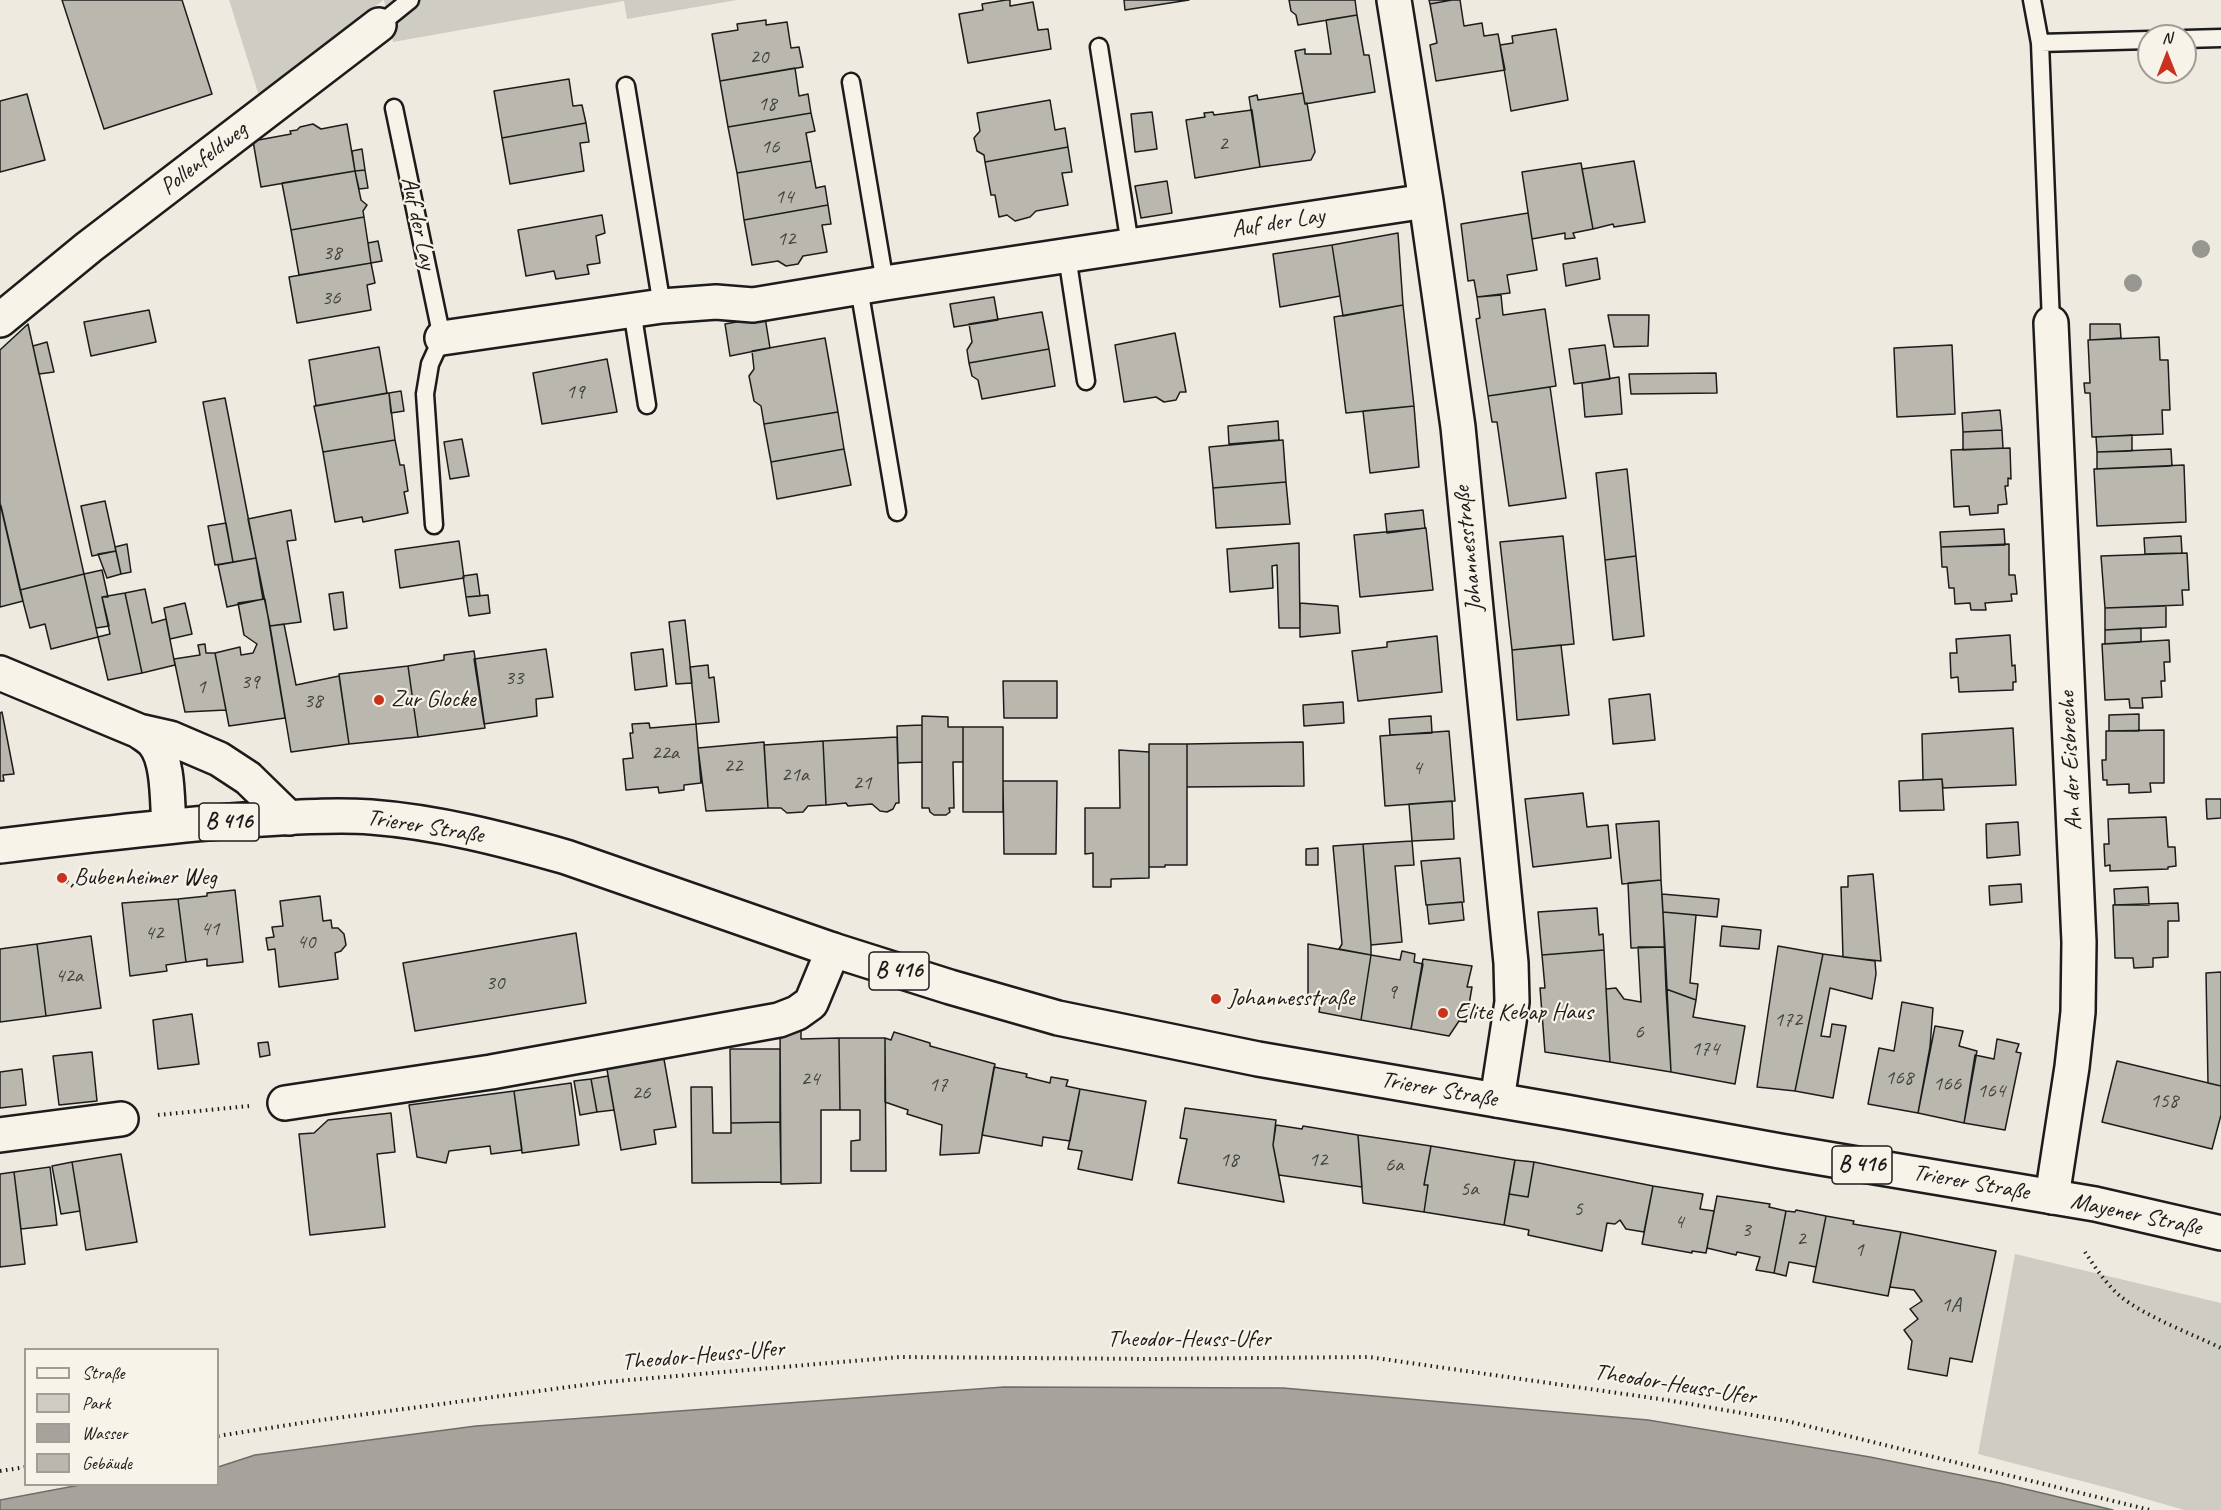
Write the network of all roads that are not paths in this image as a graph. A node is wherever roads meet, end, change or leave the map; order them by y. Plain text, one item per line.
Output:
1 (410, 0) edge
2 (1394, 0) edge
3 (2032, 0) edge
4 (379, 25) joint
5 (2221, 38) edge
6 (2197, 39) edge
7 (2137, 40) edge
8 (2040, 42) junction
9 (1099, 47) dead end
10 (851, 82) dead end
11 (626, 86) dead end
12 (394, 108) dead end
13 (1426, 201) junction
14 (1130, 245) junction
15 (1067, 256) junction
16 (872, 285) junction
17 (647, 308) junction
18 (0, 320) edge
19 (2051, 323) joint
20 (442, 338) junction
21 (1086, 381) dead end
22 (647, 405) dead end
23 (897, 512) dead end
24 (434, 525) dead end
25 (0, 673) edge
26 (139, 731) junction
27 (289, 818) junction
28 (169, 826) junction
29 (0, 846) edge
30 (833, 950) junction
31 (1497, 1100) junction
32 (285, 1103) road end
33 (122, 1119) road end
34 (0, 1135) edge
35 (2052, 1197) junction
36 (2221, 1233) edge

1 - 4 lane, Pollenfeldweg
2 - 13 street, Johannesstraße
3 - 8 lane
4 - 18 street, Pollenfeldweg
5 - 6 lane
7 - 8 lane
8 - 19 lane
9 - 14 lane
10 - 16 lane
11 - 17 lane
12 - 20 lane, Auf der Lay
13 - 14 street, Auf der Lay
13 - 31 street, Johannesstraße
14 - 15 street, Auf der Lay
15 - 16 street, Auf der Lay
15 - 21 lane
16 - 17 street, Auf der Lay
16 - 23 lane
17 - 20 street, Auf der Lay
17 - 22 lane
19 - 35 street, An der Eisbreche
20 - 24 lane
25 - 26 street
26 - 27 street
26 - 28 street
27 - 28 street, Trierer Straße / B 416
27 - 30 street, Trierer Straße / B 416
28 - 29 street, Trierer Straße / B 416
30 - 31 street, Trierer Straße / B 416
30 - 32 street
31 - 35 street, Trierer Straße / B 416
33 - 34 street
35 - 36 street, Mayener Straße / B 416

